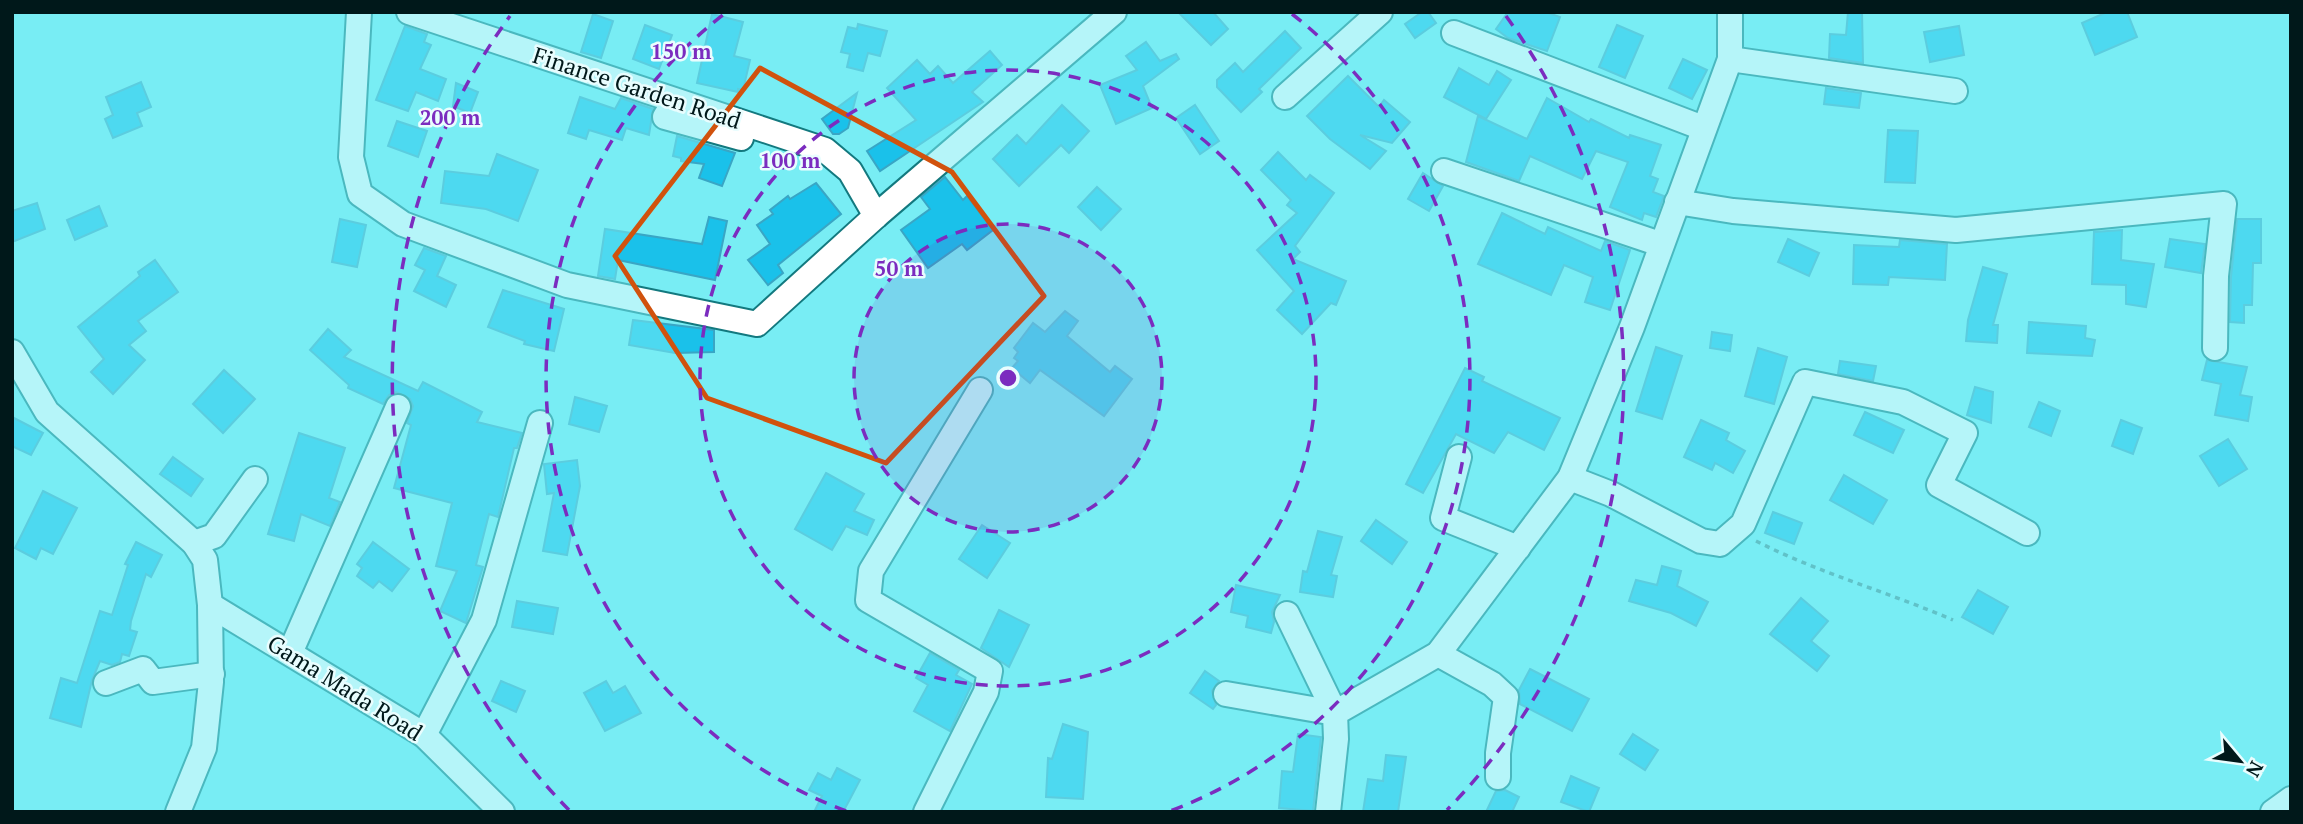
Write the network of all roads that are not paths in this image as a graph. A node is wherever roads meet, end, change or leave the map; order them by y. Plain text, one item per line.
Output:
1 (359, 12) edge
2 (409, 12) edge
3 (1114, 12) edge
4 (1380, 12) edge
5 (1730, 12) edge
6 (1454, 33) dead end
7 (1730, 59) junction
8 (1955, 91) dead end
9 (1285, 97) dead end
10 (675, 101) junction
11 (1703, 128) junction
12 (743, 138) dead end
13 (1444, 171) dead end
14 (1677, 201) junction
15 (876, 216) junction
16 (1660, 244) junction
17 (2215, 348) dead end
18 (12, 352) edge
19 (980, 390) dead end
20 (398, 407) dead end
21 (540, 423) dead end
22 (1459, 457) dead end
23 (1570, 478) junction
24 (255, 479) dead end
25 (2027, 533) dead end
26 (194, 543) junction
27 (1518, 548) junction
28 (210, 605) junction
29 (1287, 614) dead end
30 (290, 653) junction
31 (1438, 654) junction
32 (212, 674) junction
33 (106, 683) dead end
34 (1226, 695) dead end
35 (1335, 713) junction
36 (424, 735) junction
37 (1498, 777) dead end
38 (2291, 799) edge
39 (177, 812) edge
40 (502, 812) edge
41 (926, 812) edge
42 (1328, 812) edge
43 (2273, 812) edge

1 - 15 street
2 - 10 street, Finance Garden Road
3 - 15 street
4 - 9 street
5 - 7 street
6 - 11 street
7 - 8 street
7 - 11 street
10 - 12 street
10 - 15 street, Finance Garden Road
11 - 14 street
13 - 16 street
14 - 16 street
14 - 17 street
16 - 23 street
18 - 26 street
19 - 41 street
20 - 30 street
21 - 36 street
22 - 27 street
23 - 25 street
23 - 27 street
24 - 26 street
26 - 28 street
27 - 31 street
28 - 30 street, Gama Mada Road
28 - 32 street
29 - 35 street
30 - 36 street, Gama Mada Road
31 - 35 street
31 - 37 street
32 - 33 street
32 - 39 street
34 - 35 street
35 - 42 street
36 - 40 street, Gama Mada Road
38 - 43 street

